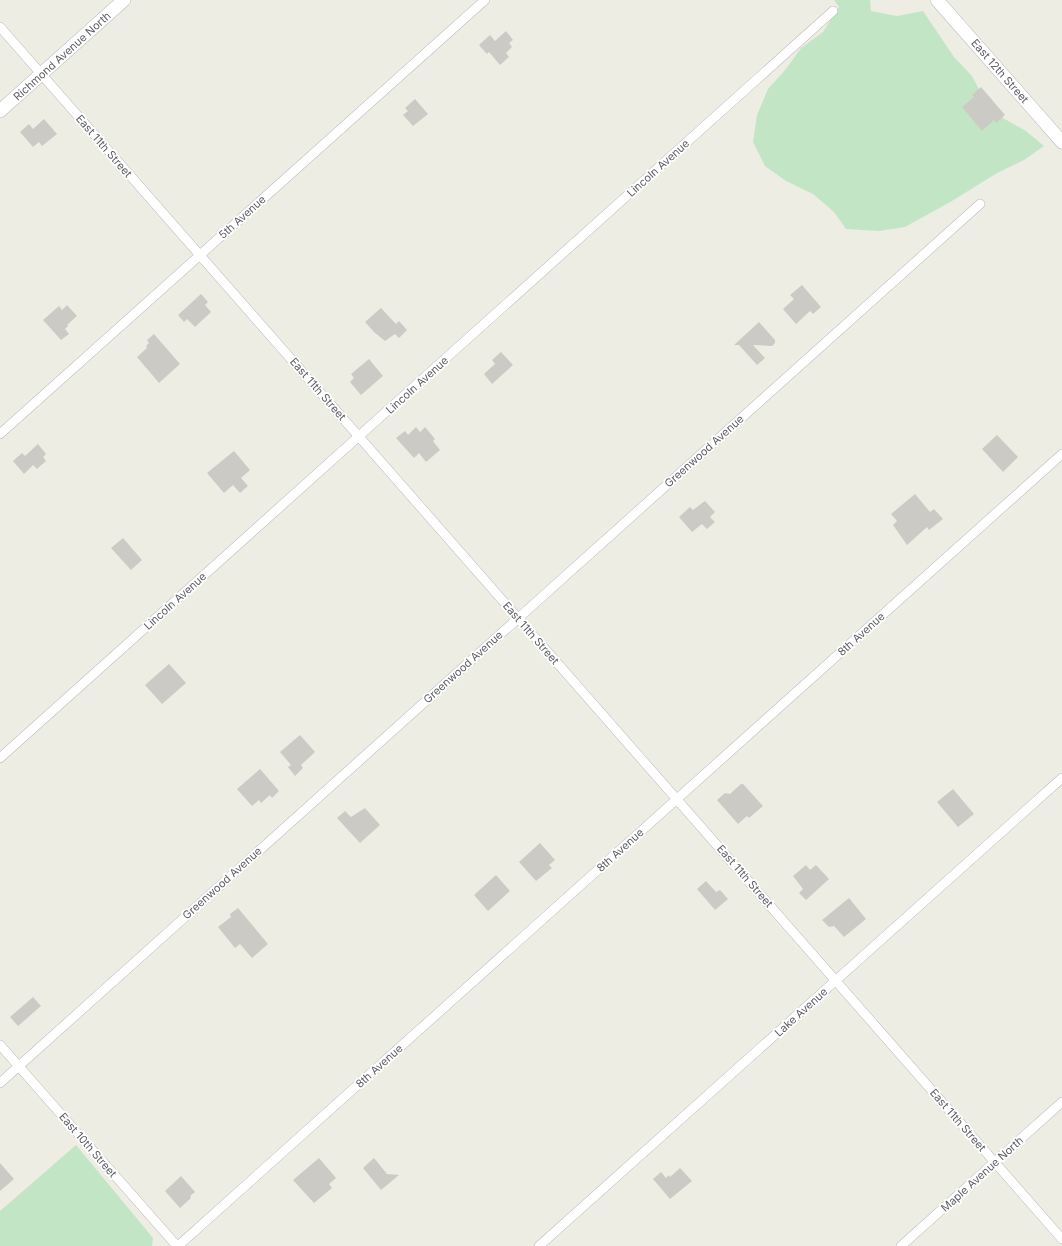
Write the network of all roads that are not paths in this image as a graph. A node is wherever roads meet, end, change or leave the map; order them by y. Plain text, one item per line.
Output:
1 (124, 0) edge
2 (485, 0) edge
3 (937, 0) edge
4 (833, 11) dead end
5 (0, 27) edge
6 (41, 74) junction
7 (0, 111) edge
8 (1062, 142) edge
9 (980, 204) dead end
10 (200, 256) junction
11 (0, 434) edge
12 (359, 436) junction
13 (1062, 454) edge
14 (518, 618) junction
15 (0, 758) edge
16 (1062, 778) edge
17 (677, 799) junction
18 (836, 981) junction
19 (0, 1045) edge
20 (19, 1066) junction
21 (0, 1083) edge
22 (1062, 1102) edge
23 (995, 1163) junction
24 (1062, 1239) edge
25 (178, 1246) edge
26 (539, 1246) edge
27 (901, 1246) edge

1 - 6 street, Richmond Avenue North
2 - 10 street, 5th Avenue
3 - 8 street, East 12th Street
4 - 12 street, Lincoln Avenue
5 - 6 street, East 11th Street
6 - 7 street, Richmond Avenue North
6 - 10 street, East 11th Street
9 - 14 street, Greenwood Avenue
10 - 11 street, 5th Avenue
10 - 12 street, East 11th Street
12 - 14 street, East 11th Street
12 - 15 street, Lincoln Avenue
13 - 17 street, 8th Avenue
14 - 17 street, East 11th Street
14 - 20 street, Greenwood Avenue
16 - 18 street, Lake Avenue
17 - 18 street, East 11th Street
17 - 25 street, 8th Avenue
18 - 23 street, East 11th Street
18 - 26 street, Lake Avenue
19 - 20 street, East 10th Street
20 - 21 street, Greenwood Avenue
20 - 25 street, East 10th Street
22 - 23 street, Maple Avenue North
23 - 24 street, East 11th Street
23 - 27 street, Maple Avenue North

